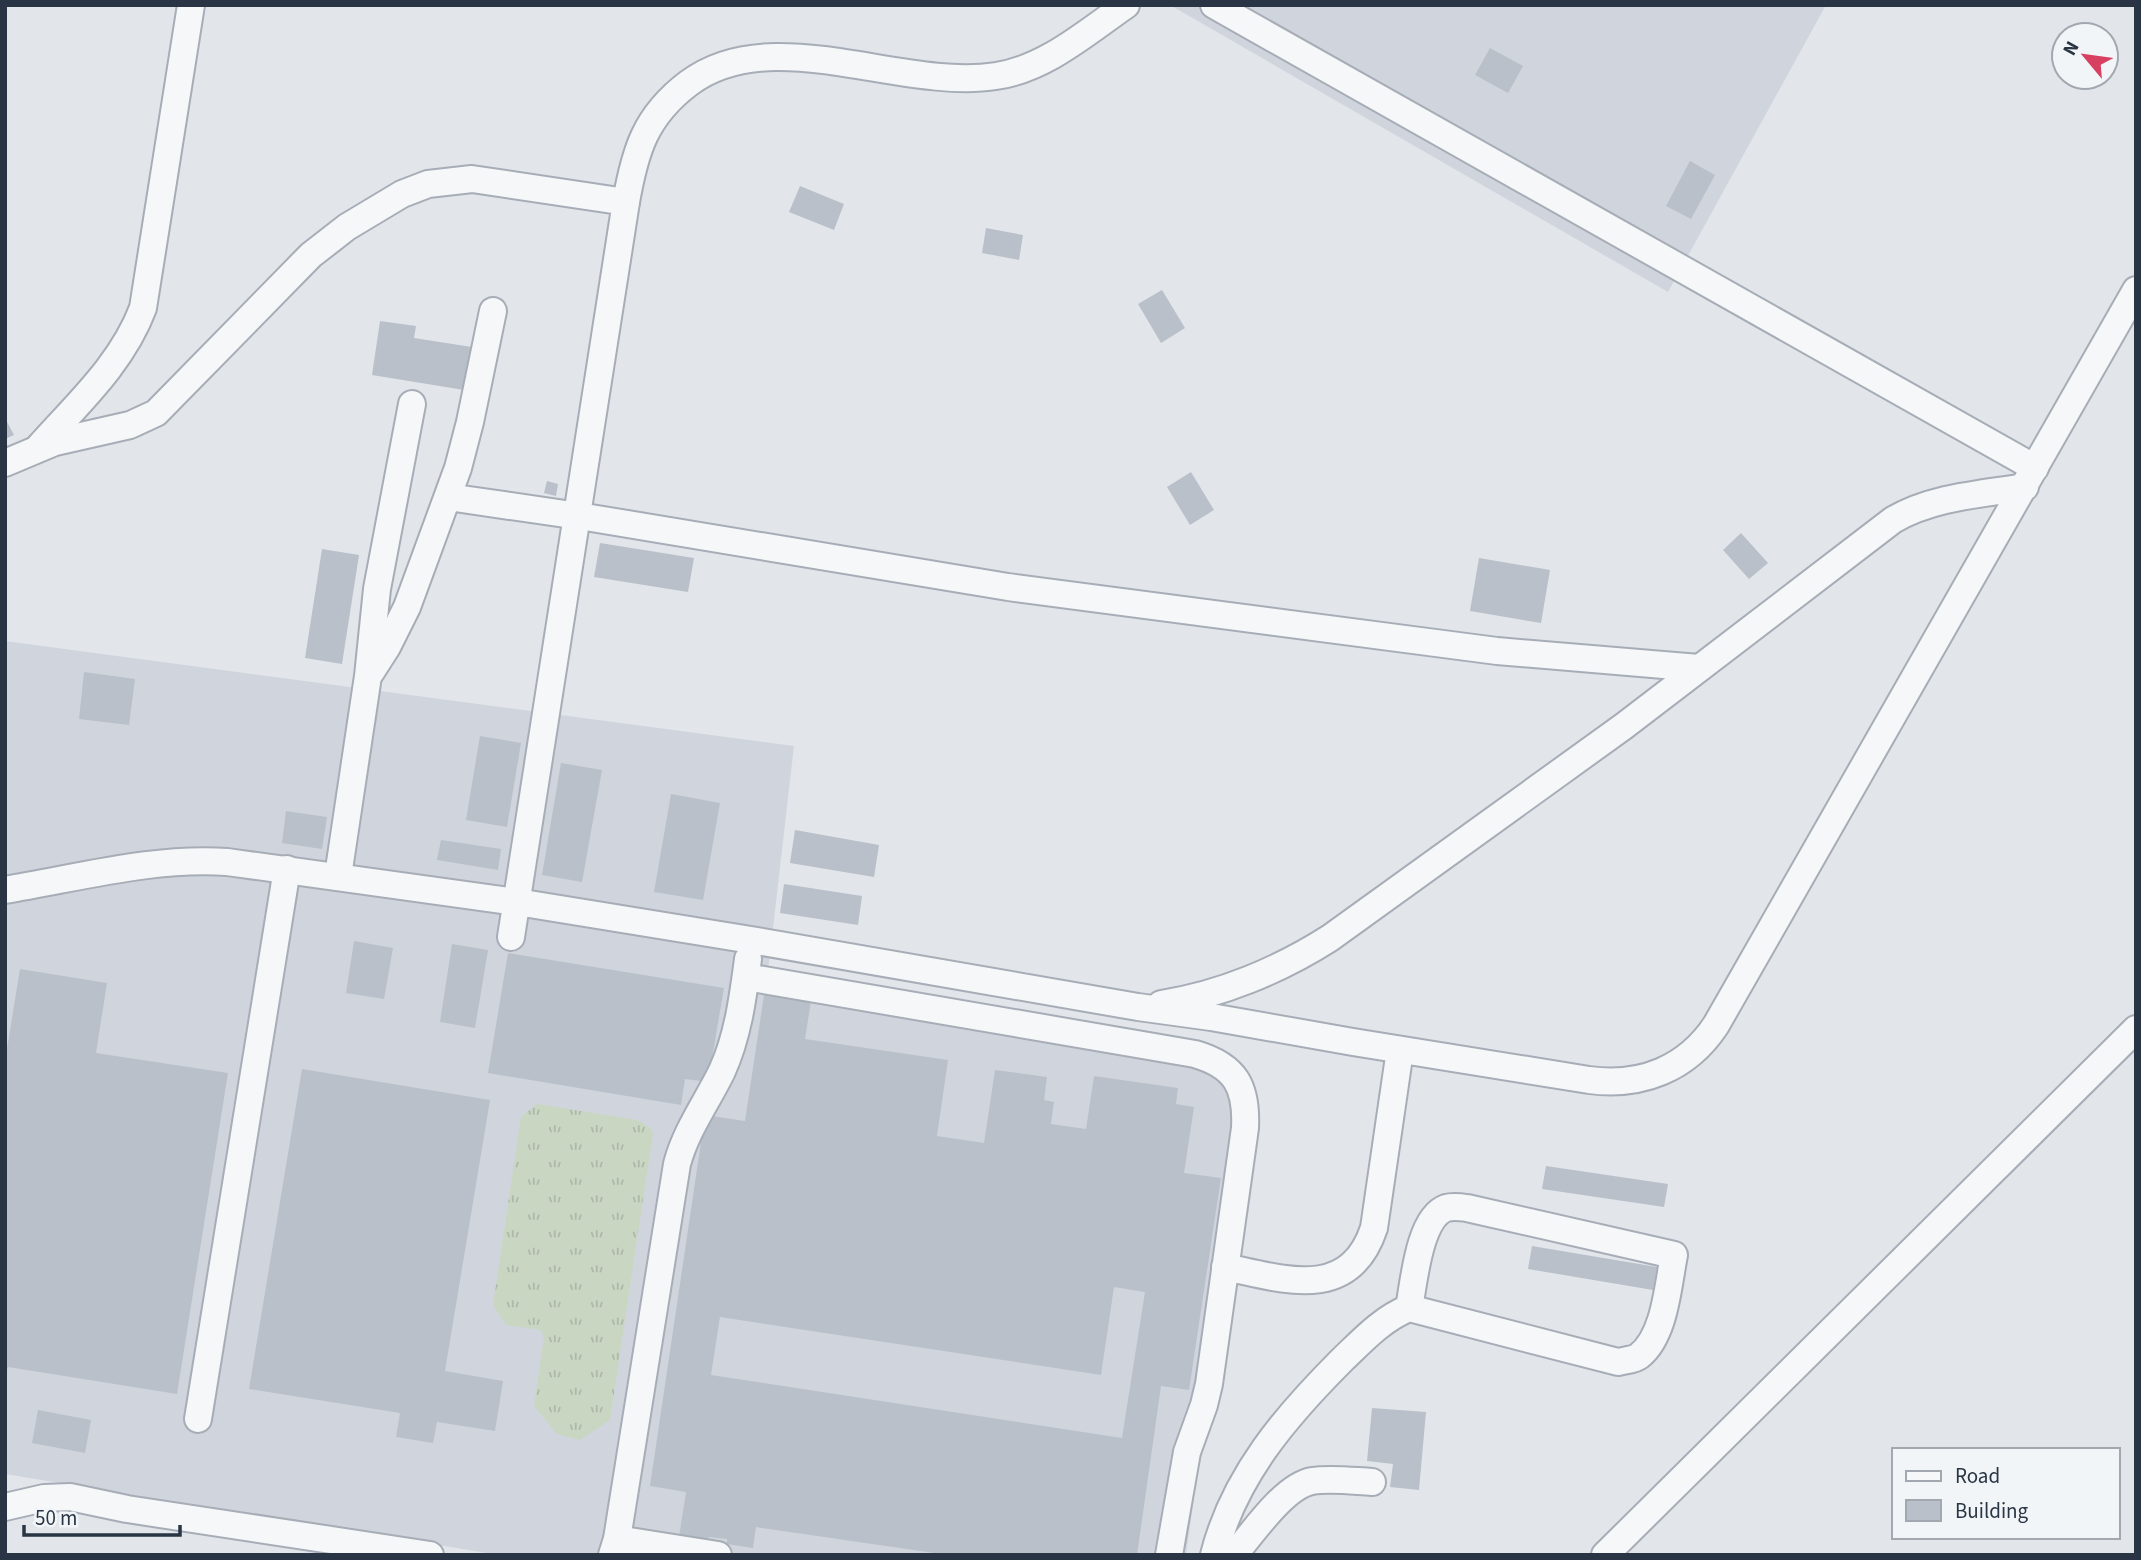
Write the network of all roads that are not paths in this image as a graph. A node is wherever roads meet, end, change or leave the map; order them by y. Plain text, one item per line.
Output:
1 (191, 5) edge
2 (1126, 5) edge
3 (1214, 5) edge
4 (626, 202) junction
5 (2136, 290) edge
6 (493, 311) dead end
7 (412, 404) dead end
8 (37, 449) junction
9 (5, 463) edge
10 (2030, 478) junction
11 (448, 497) junction
12 (579, 516) junction
13 (1699, 668) junction
14 (368, 676) junction
15 (287, 869) junction
16 (338, 876) junction
17 (5, 890) edge
18 (517, 902) junction
19 (511, 937) dead end
20 (751, 940) junction
21 (746, 977) junction
22 (1138, 1007) junction
23 (2136, 1029) edge
24 (1400, 1050) junction
25 (1225, 1267) junction
26 (1409, 1308) junction
27 (198, 1419) dead end
28 (1372, 1482) dead end
29 (5, 1507) edge
30 (614, 1547) edge
31 (430, 1555) edge
32 (718, 1555) edge
33 (1169, 1555) edge
34 (1214, 1555) edge
35 (1234, 1555) edge
36 (1605, 1555) edge

1 - 8 street
2 - 4 street
3 - 10 street
4 - 8 street
4 - 12 street
5 - 10 street
6 - 11 street
7 - 14 street
8 - 9 street
10 - 13 street
10 - 24 street
11 - 12 street
11 - 14 street
12 - 13 street
12 - 18 street
13 - 22 street
14 - 16 street
15 - 16 street
15 - 17 street
15 - 27 street
16 - 18 street
18 - 19 street
18 - 20 street
20 - 21 street
20 - 22 street
21 - 25 street
21 - 30 street
22 - 24 street
23 - 36 street
24 - 25 street
25 - 33 street
26 - 26 street
26 - 34 street
28 - 35 street
29 - 31 street
30 - 32 street

